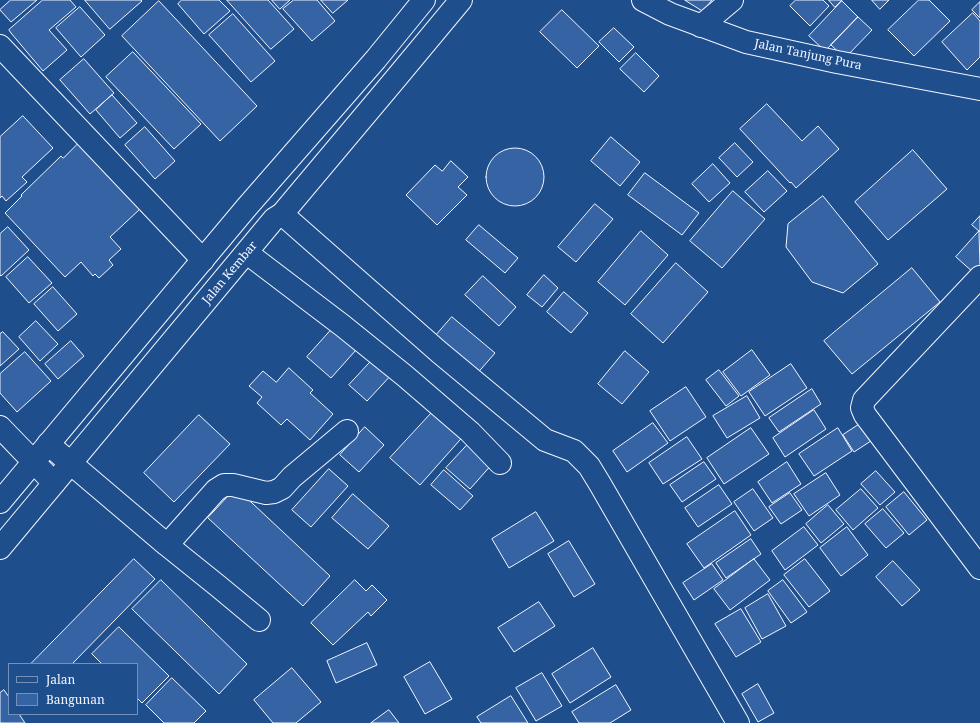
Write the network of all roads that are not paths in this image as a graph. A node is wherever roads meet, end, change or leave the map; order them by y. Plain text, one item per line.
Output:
1 (424, 0) edge
2 (461, 0) edge
3 (643, 0) edge
4 (732, 0) edge
5 (701, 26) junction
6 (0, 46) edge
7 (980, 89) edge
8 (278, 216) junction
9 (251, 248) junction
10 (203, 260) junction
11 (980, 276) edge
12 (0, 427) edge
13 (347, 431) dead end
14 (48, 444) junction
15 (34, 462) junction
16 (500, 463) dead end
17 (71, 464) junction
18 (54, 483) junction
19 (0, 502) edge
20 (167, 545) junction
21 (0, 548) edge
22 (980, 568) edge
23 (259, 620) dead end
24 (738, 723) edge

1 - 10 street
2 - 8 street, Jalan Kembar
3 - 5 street, Jalan Tanjung Pura
4 - 5 street
5 - 7 street, Jalan Tanjung Pura
6 - 10 street
8 - 9 street, Jalan Kembar
8 - 24 street
9 - 16 street
9 - 17 street, Jalan Kembar
10 - 14 street
11 - 22 street
12 - 15 street
13 - 20 street
14 - 15 street
14 - 17 street
15 - 18 street
15 - 19 street
17 - 18 street, Jalan Kembar
17 - 20 street
18 - 21 street, Jalan Kembar
20 - 23 street

